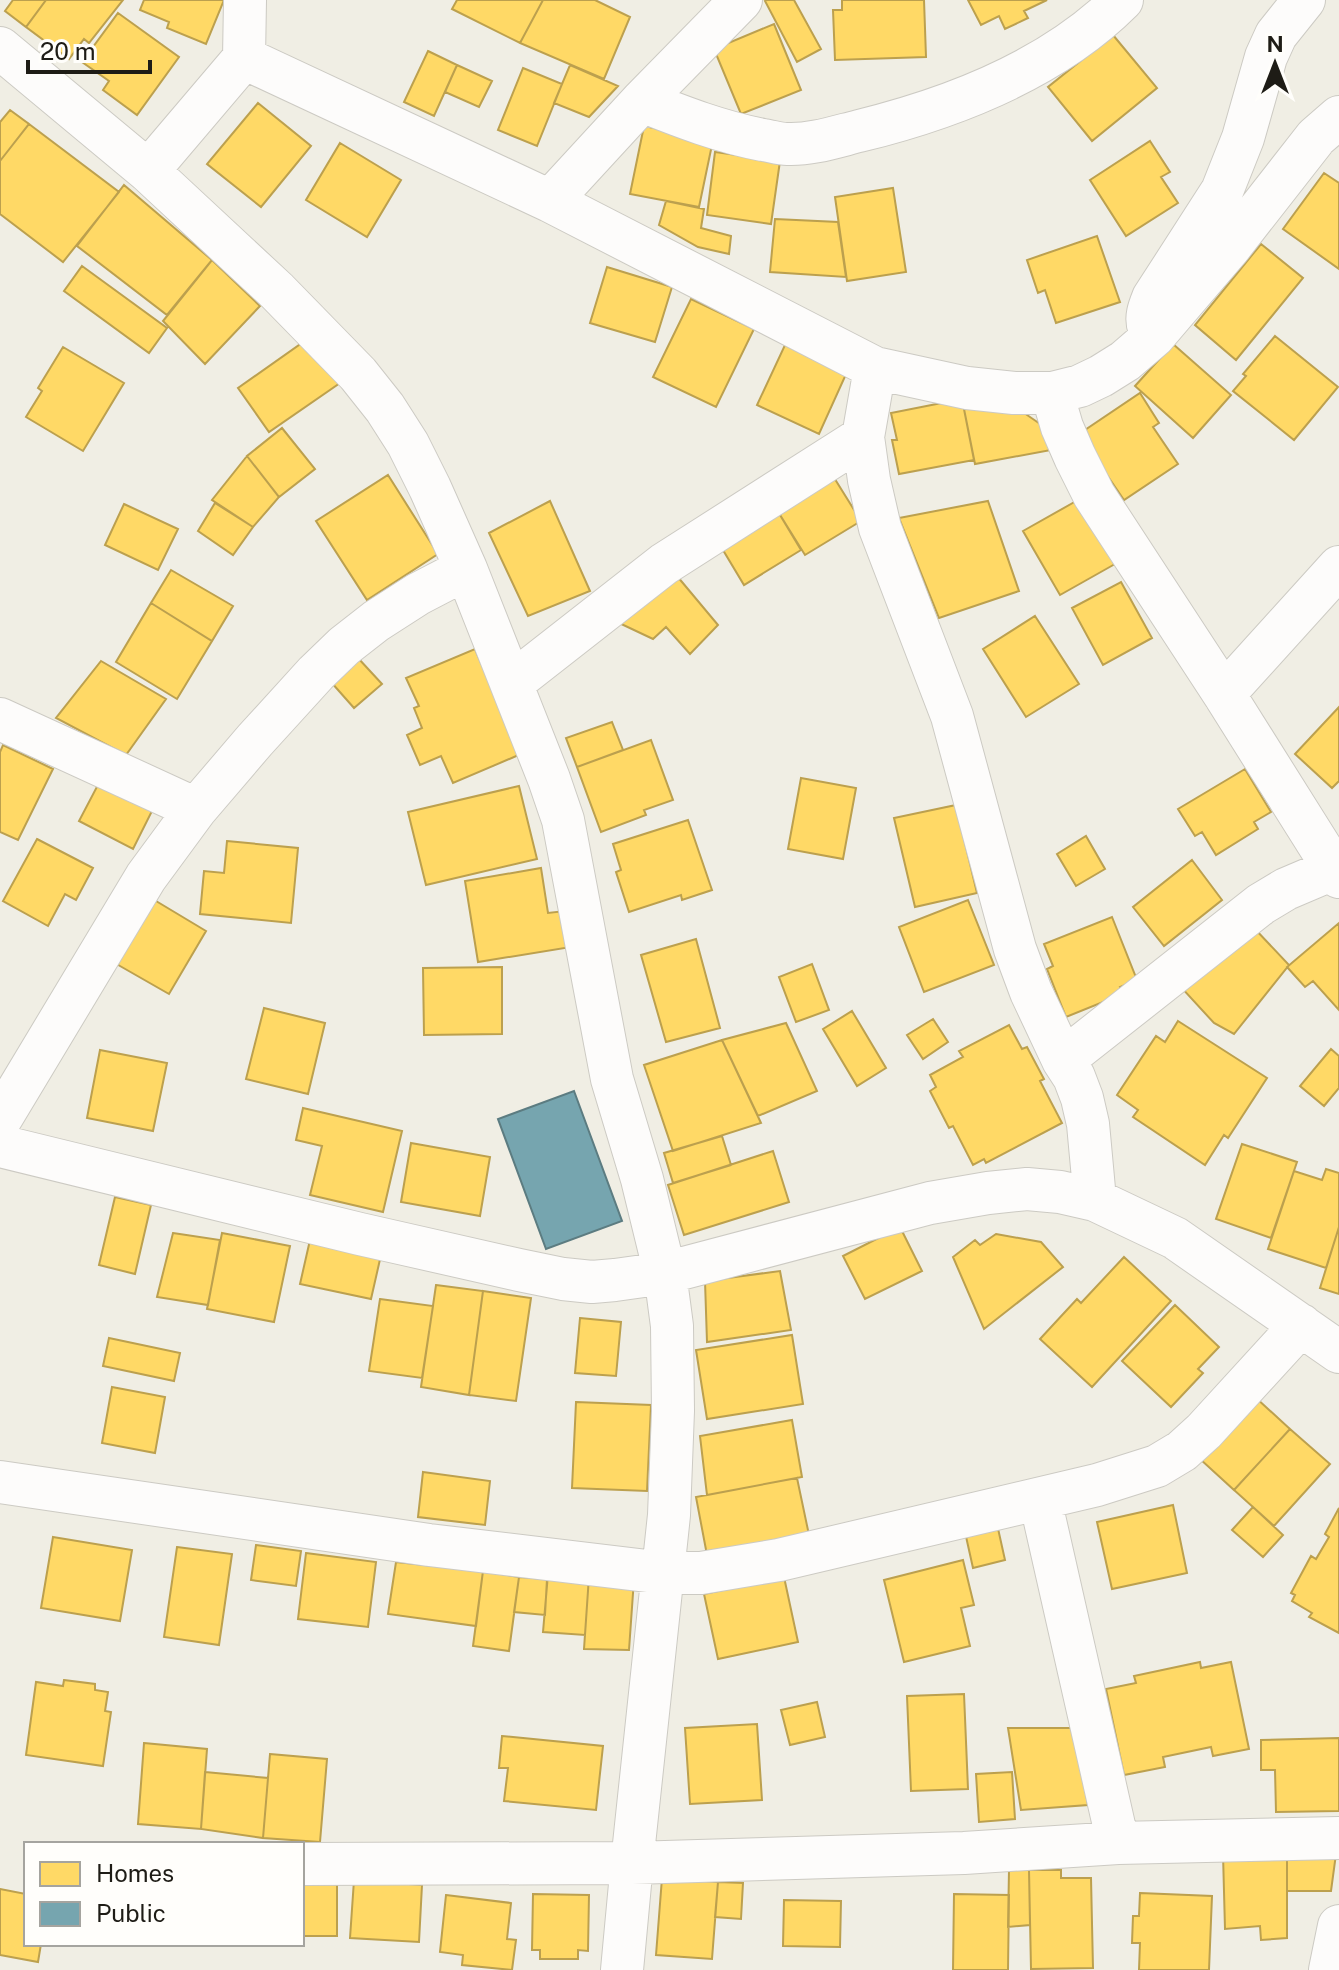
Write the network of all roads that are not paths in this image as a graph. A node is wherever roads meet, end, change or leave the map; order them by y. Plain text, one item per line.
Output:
1 (245, 0) edge
2 (741, 0) edge
3 (1122, 0) edge
4 (1304, 0) edge
5 (0, 48) edge
6 (244, 58) junction
7 (642, 101) junction
8 (1339, 117) edge
9 (148, 171) junction
10 (550, 201) junction
11 (1154, 336) junction
12 (875, 368) junction
13 (1052, 393) junction
14 (863, 437) junction
15 (1339, 567) edge
16 (466, 569) junction
17 (512, 683) junction
18 (1224, 694) junction
19 (0, 719) edge
20 (196, 809) junction
21 (1336, 873) edge
22 (1063, 1060) junction
23 (0, 1120) edge
24 (0, 1146) edge
25 (1095, 1200) junction
26 (665, 1273) junction
27 (1301, 1325) junction
28 (1339, 1352) edge
29 (0, 1482) edge
30 (1040, 1499) junction
31 (664, 1573) junction
32 (1339, 1838) edge
33 (1118, 1843) junction
34 (632, 1863) junction
35 (304, 1864) edge
36 (1339, 1926) edge
37 (622, 1970) edge
38 (1330, 1970) edge

1 - 6 street
2 - 7 street
3 - 7 street
4 - 11 street
5 - 9 street
6 - 9 street
6 - 10 street
7 - 10 street
8 - 11 street
9 - 16 street
10 - 12 street
11 - 13 street
12 - 13 street
12 - 14 street
13 - 18 street
14 - 17 street
14 - 22 street
15 - 18 street
16 - 17 street
16 - 20 street
17 - 26 street
18 - 21 street
19 - 20 street
20 - 23 street
21 - 22 street
22 - 25 street
24 - 26 street
25 - 26 street
25 - 27 street
26 - 31 street
27 - 28 street
27 - 30 street
29 - 31 street
30 - 31 street
30 - 33 street
31 - 34 street
32 - 33 street
33 - 34 street
34 - 35 street
34 - 37 street
36 - 38 street

